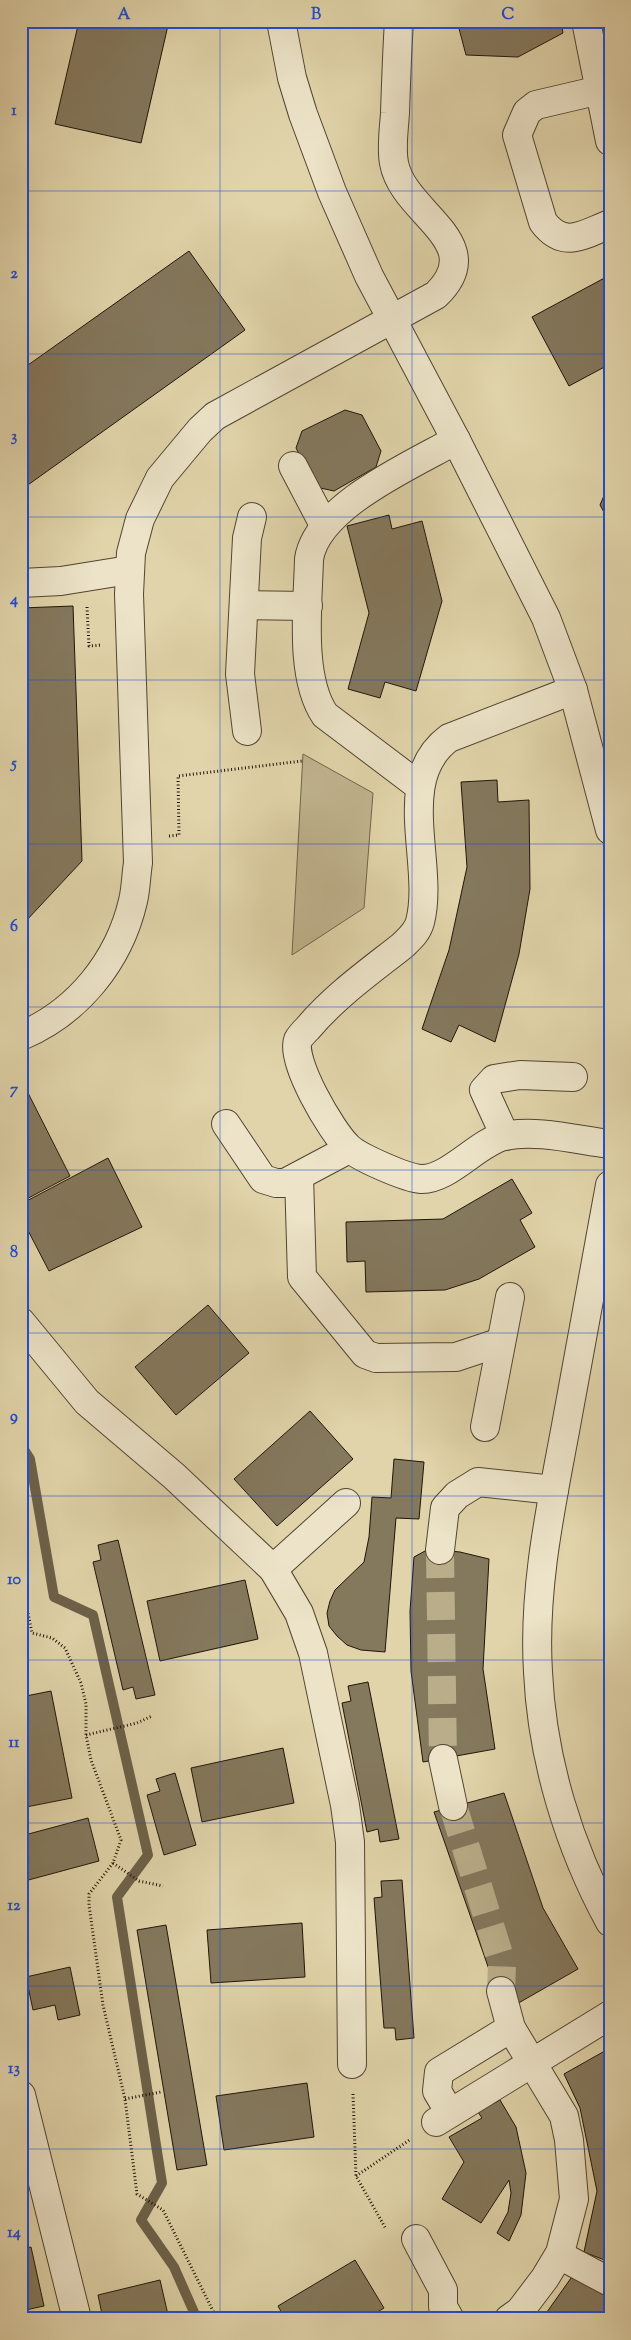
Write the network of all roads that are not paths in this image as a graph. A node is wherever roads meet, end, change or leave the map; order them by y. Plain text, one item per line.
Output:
1 (281, 21) edge
2 (399, 21) edge
3 (586, 21) edge
4 (600, 90) junction
5 (610, 141) edge
6 (610, 224) edge
7 (392, 319) junction
8 (456, 440) junction
9 (293, 466) dead end
10 (252, 517) dead end
11 (324, 525) junction
12 (129, 570) junction
13 (21, 584) edge
14 (244, 605) junction
15 (308, 606) junction
16 (573, 690) junction
17 (248, 731) dead end
18 (419, 786) junction
19 (610, 830) edge
20 (21, 1036) edge
21 (573, 1077) dead end
22 (226, 1124) dead end
23 (505, 1136) junction
24 (610, 1144) edge
25 (349, 1149) junction
26 (299, 1176) junction
27 (610, 1185) edge
28 (510, 1297) dead end
29 (21, 1322) edge
30 (501, 1342) junction
31 (485, 1427) dead end
32 (554, 1490) junction
33 (346, 1503) dead end
34 (440, 1550) tunnel mouth
35 (274, 1569) junction
36 (443, 1759) tunnel mouth
37 (453, 1806) tunnel mouth
38 (610, 1922) edge
39 (501, 1991) tunnel mouth
40 (610, 2015) edge
41 (511, 2028) junction
42 (532, 2063) junction
43 (352, 2064) road end
44 (21, 2095) edge
45 (29, 2161) edge
46 (416, 2239) road end
47 (563, 2257) dead end
48 (610, 2282) edge
49 (77, 2319) edge
50 (450, 2319) edge
51 (509, 2319) edge

1 - 7 street
2 - 7 street
3 - 4 street
4 - 5 street
4 - 6 street
7 - 8 street
7 - 12 street
8 - 11 street
8 - 16 street
9 - 11 street
10 - 14 street
11 - 15 street
12 - 13 street
12 - 20 street
14 - 15 street
14 - 17 street
15 - 18 street
16 - 18 street
16 - 19 street
18 - 25 street
21 - 23 street
22 - 26 street
23 - 24 street
23 - 25 street
25 - 26 street
26 - 30 street
27 - 32 street
28 - 30 street
29 - 35 street
30 - 31 street
32 - 34 street
32 - 38 street
33 - 35 street
35 - 43 street
36 - 37 street
39 - 41 street
40 - 42 street
41 - 42 street
41 - 42 street
42 - 51 street
44 - 45 street
45 - 49 street
46 - 50 street
47 - 48 street

